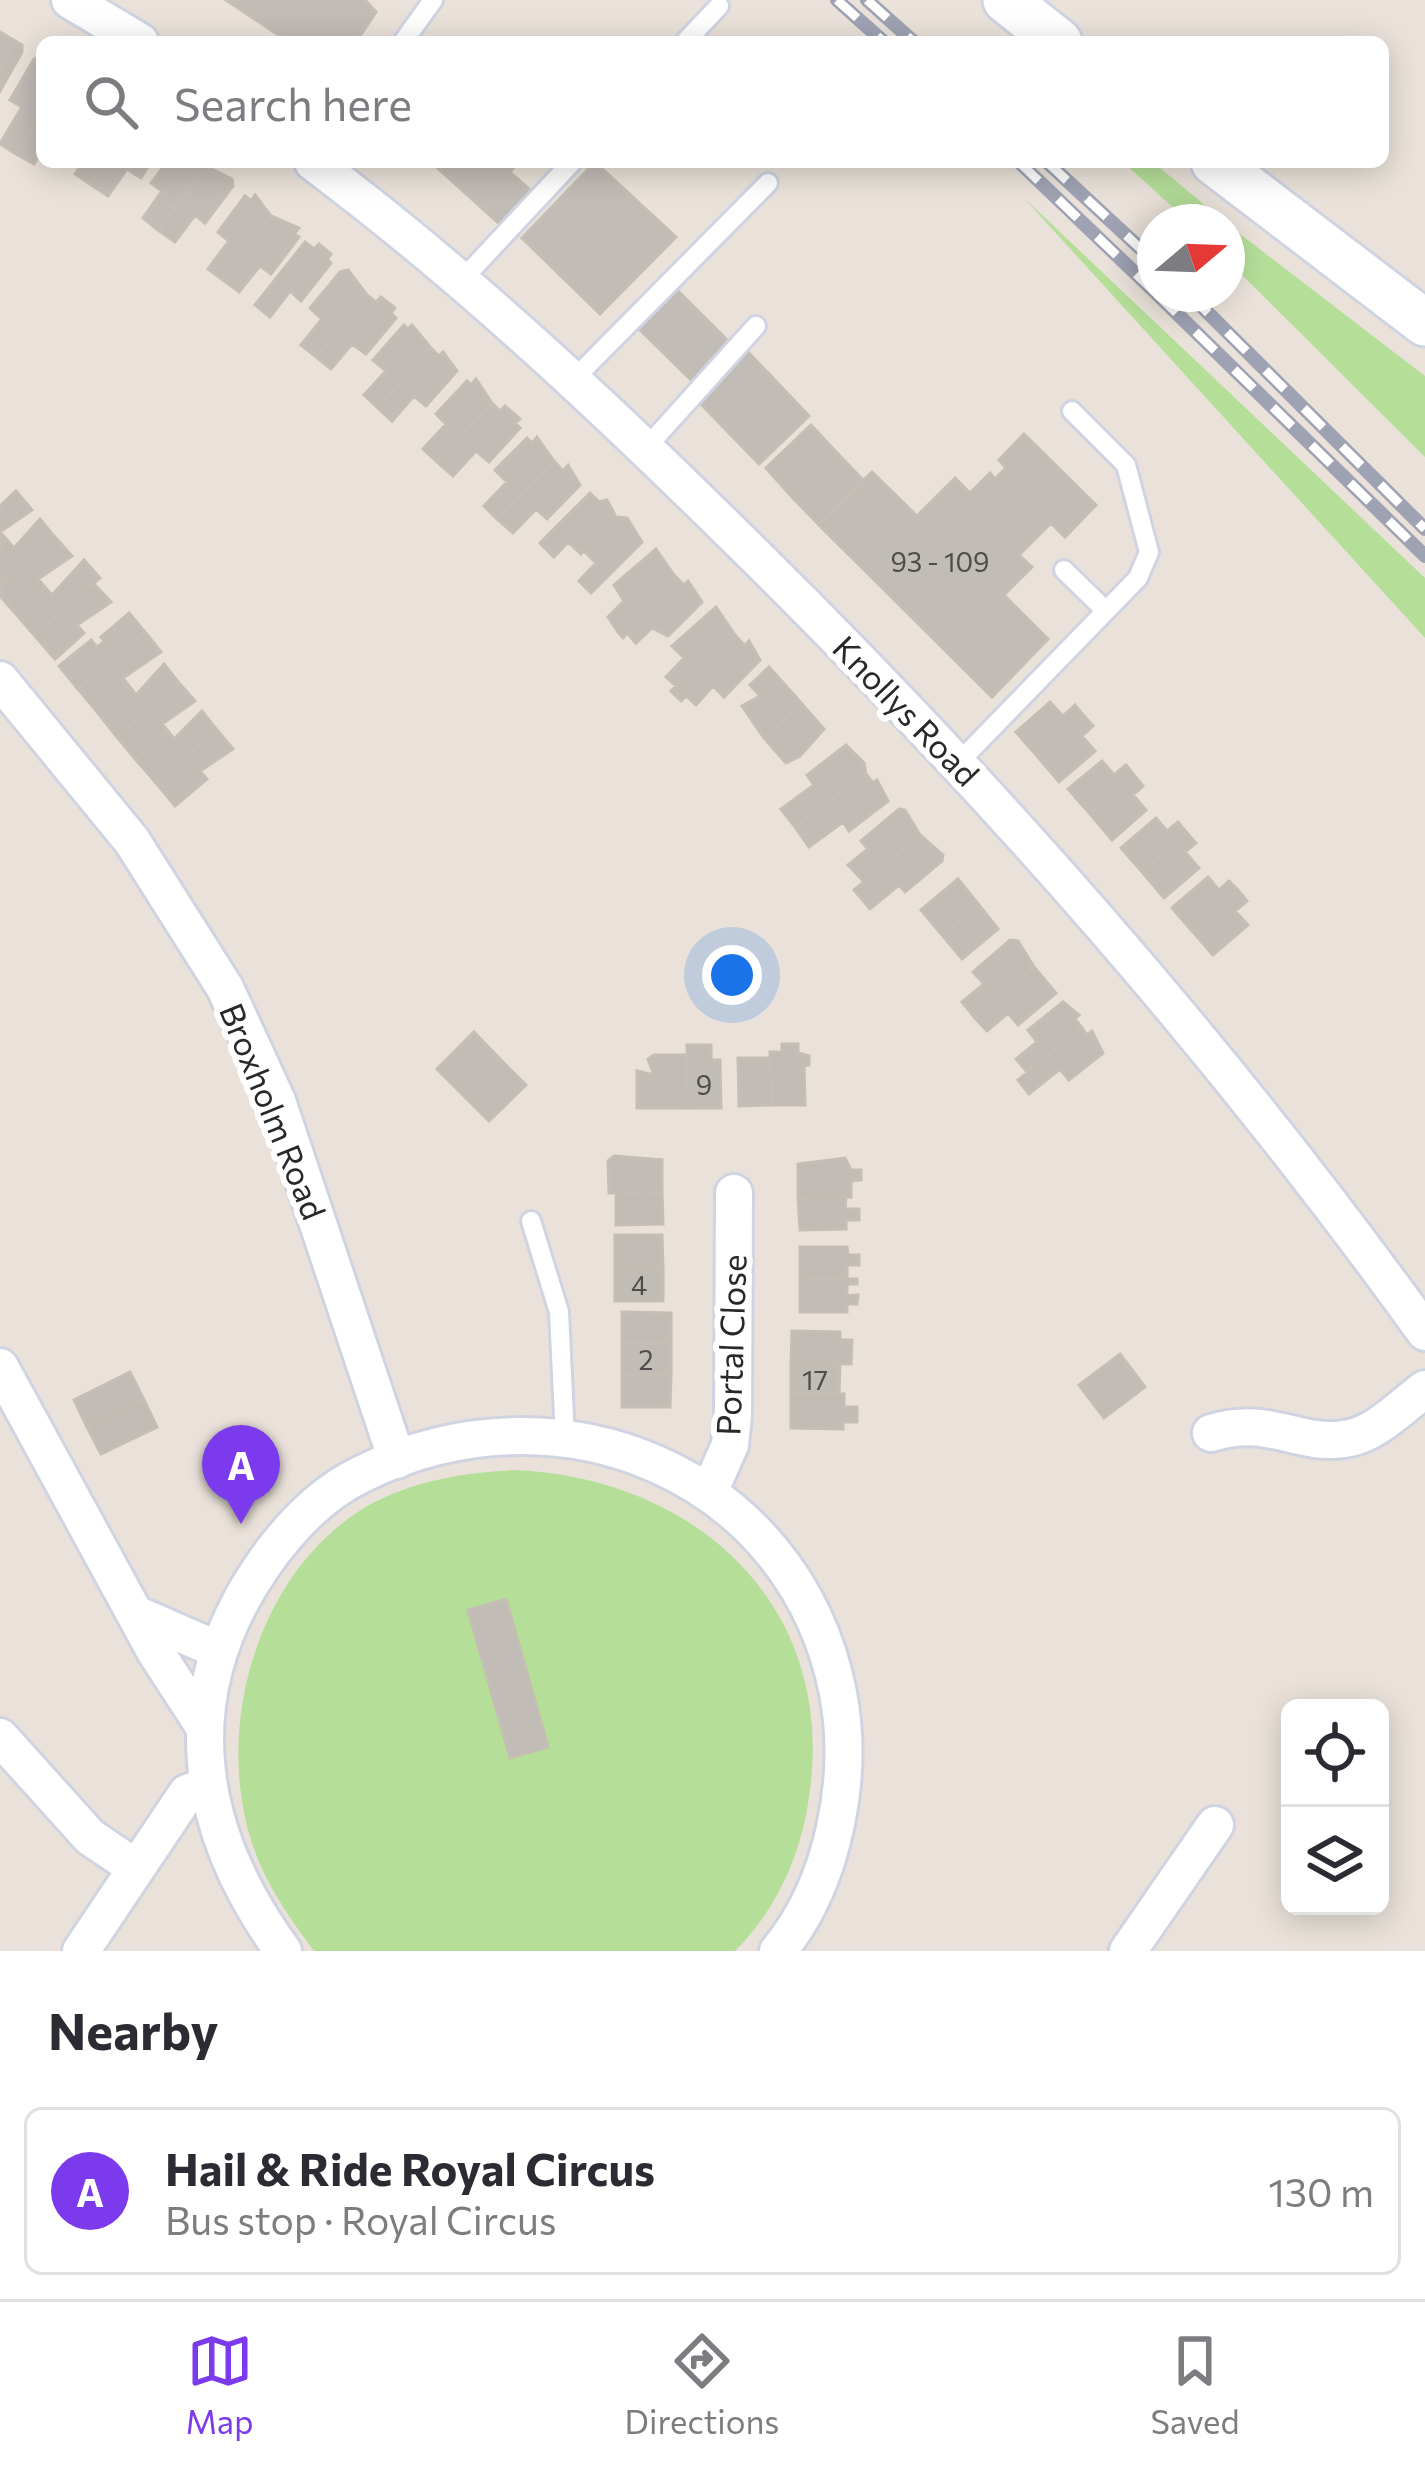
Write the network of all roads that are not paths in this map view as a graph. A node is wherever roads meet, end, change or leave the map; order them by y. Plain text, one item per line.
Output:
1 (70, 0) edge
2 (433, 0) edge
3 (1006, 0) edge
4 (719, 6) dead end
5 (130, 36) edge
6 (407, 36) edge
7 (691, 36) edge
8 (1052, 36) edge
9 (322, 168) edge
10 (566, 168) edge
11 (1222, 168) edge
12 (767, 183) dead end
13 (461, 281) junction
14 (1425, 323) edge
15 (756, 326) dead end
16 (573, 380) junction
17 (1072, 411) dead end
18 (645, 449) junction
19 (1064, 570) dead end
20 (1106, 611) junction
21 (0, 680) edge
22 (959, 762) junction
23 (734, 1193) dead end
24 (531, 1221) dead end
25 (1425, 1331) edge
26 (0, 1367) edge
27 (1425, 1389) edge
28 (1211, 1433) dead end
29 (565, 1438) junction
30 (397, 1460) junction
31 (709, 1492) junction
32 (138, 1615) junction
33 (218, 1650) junction
34 (203, 1725) junction
35 (0, 1737) edge
36 (207, 1786) junction
37 (1215, 1826) dead end
38 (136, 1868) junction
39 (788, 1948) edge
40 (82, 1951) edge
41 (283, 1951) edge
42 (1128, 1951) edge

1 - 5 street
2 - 6 lane
3 - 8 street
4 - 7 lane
9 - 13 street, Knollys Road
10 - 13 lane
11 - 14 street
12 - 16 lane
13 - 16 street, Knollys Road
15 - 18 lane
16 - 18 street, Knollys Road
17 - 20 lane
18 - 22 street, Knollys Road
19 - 20 lane
20 - 22 lane
21 - 30 street, Broxholm Road
22 - 25 street, Knollys Road
23 - 31 street, Portal Close
24 - 29 lane
26 - 32 street
27 - 28 street
29 - 30 street
29 - 31 street
30 - 33 street
31 - 39 street
32 - 33 street
32 - 34 street
33 - 34 street
34 - 36 street
35 - 38 street
36 - 38 street
36 - 41 street
37 - 42 street
38 - 40 street

